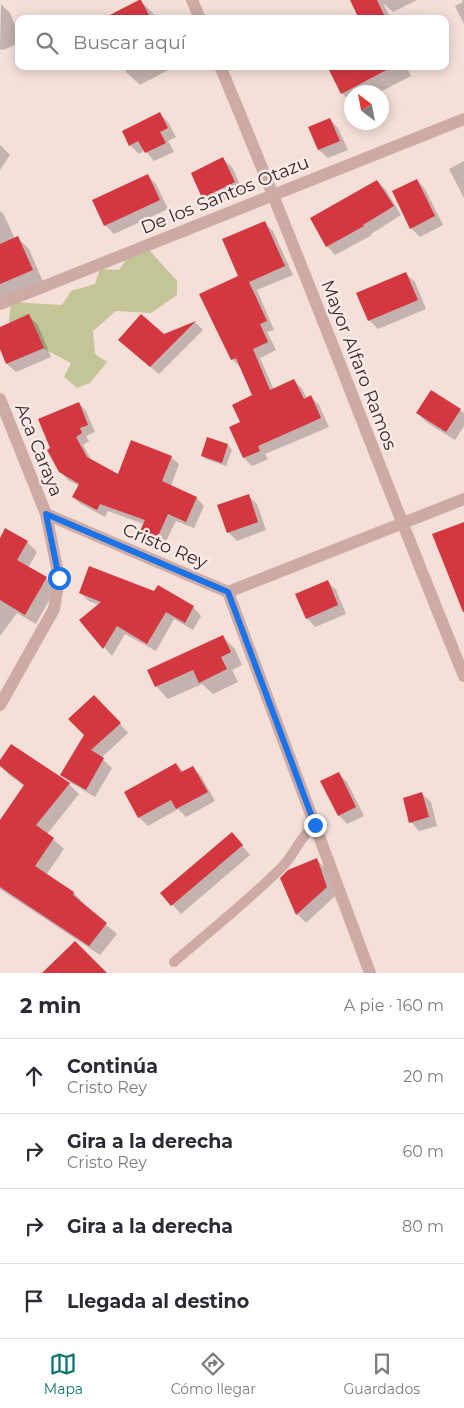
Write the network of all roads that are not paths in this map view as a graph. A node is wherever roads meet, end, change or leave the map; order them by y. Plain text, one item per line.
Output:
1 (192, 0) edge
2 (198, 15) edge
3 (222, 70) edge
4 (464, 119) edge
5 (274, 195) junction
6 (0, 304) edge
7 (0, 399) edge
8 (464, 499) edge
9 (46, 514) junction
10 (402, 524) junction
11 (228, 592) junction
12 (464, 676) edge
13 (0, 705) edge
14 (315, 825) junction
15 (174, 962) dead end
16 (370, 973) edge

1 - 2 street
3 - 5 street, Mayor Alfaro Ramos
4 - 5 street, De los Santos Otazu
5 - 6 street, De los Santos Otazu
5 - 10 street, Mayor Alfaro Ramos
7 - 9 street, Aca Caraya
8 - 10 street
9 - 11 street, Cristo Rey
9 - 13 street
10 - 11 street
10 - 12 street, Mayor Alfaro Ramos
11 - 14 street
14 - 15 lane
14 - 16 street

